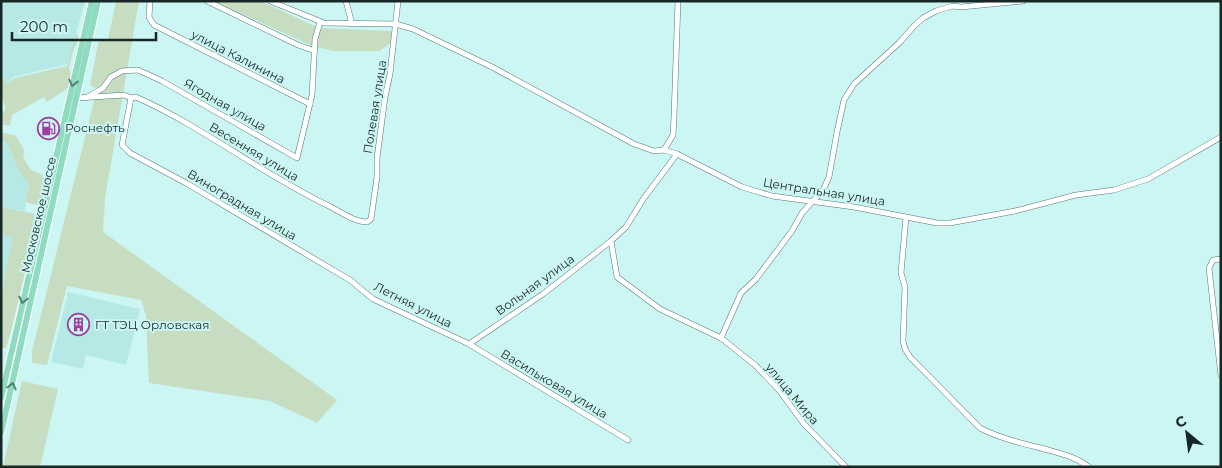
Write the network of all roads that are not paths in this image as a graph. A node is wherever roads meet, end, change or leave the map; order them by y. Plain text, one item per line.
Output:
1 (92, 1) edge
2 (98, 1) edge
3 (150, 1) edge
4 (207, 1) edge
5 (270, 1) edge
6 (346, 1) edge
7 (398, 1) edge
8 (678, 1) edge
9 (1023, 1) edge
10 (954, 3) edge
11 (320, 22) junction
12 (352, 24) junction
13 (396, 24) junction
14 (316, 51) junction
15 (77, 98) junction
16 (131, 98) junction
17 (84, 99) junction
18 (310, 104) junction
19 (1221, 137) edge
20 (664, 150) junction
21 (678, 154) junction
22 (812, 202) junction
23 (906, 217) junction
24 (368, 222) joint
25 (610, 241) junction
26 (1221, 259) edge
27 (350, 280) joint
28 (721, 338) junction
29 (469, 344) junction
30 (5, 363) edge
31 (17, 366) junction
32 (1221, 376) edge
33 (1, 398) edge
34 (1, 433) edge
35 (628, 440) dead end
36 (846, 467) edge
37 (1089, 467) edge

1 -> 30 main road, Московское шоссе
2 - 15 main road, Московское шоссе
3 - 18 street, улица Калинина
4 - 14 street
5 - 11 street, Центральная улица
6 - 12 street
7 - 13 street, Полевая улица
8 - 20 street
9 - 10 street
10 - 22 street
11 - 12 street, Центральная улица
11 - 14 street
12 - 13 street, Центральная улица
13 - 20 street, Центральная улица
13 - 24 street, Полевая улица
14 - 18 street
15 - 17 street, Весенняя улица
15 - 31 main road, Московское шоссе
16 - 17 street, Весенняя улица
16 - 24 street, Весенняя улица
16 - 27 street, Виноградная улица
17 - 18 street, Ягодная улица
19 - 23 street, Центральная улица
20 - 21 street, Центральная улица
21 - 22 street, Центральная улица
21 - 25 street, Вольная улица
22 - 23 street, Центральная улица
22 - 28 street
23 - 37 street
25 - 28 street, улица Мира
25 - 29 street, Вольная улица
26 - 32 street
27 - 29 street, Летняя улица
28 - 36 street, улица Мира
29 - 35 street, Васильковая улица
30 - 31 main road
30 - 33 main road, Московское шоссе
34 -> 31 main road, Московское шоссе

